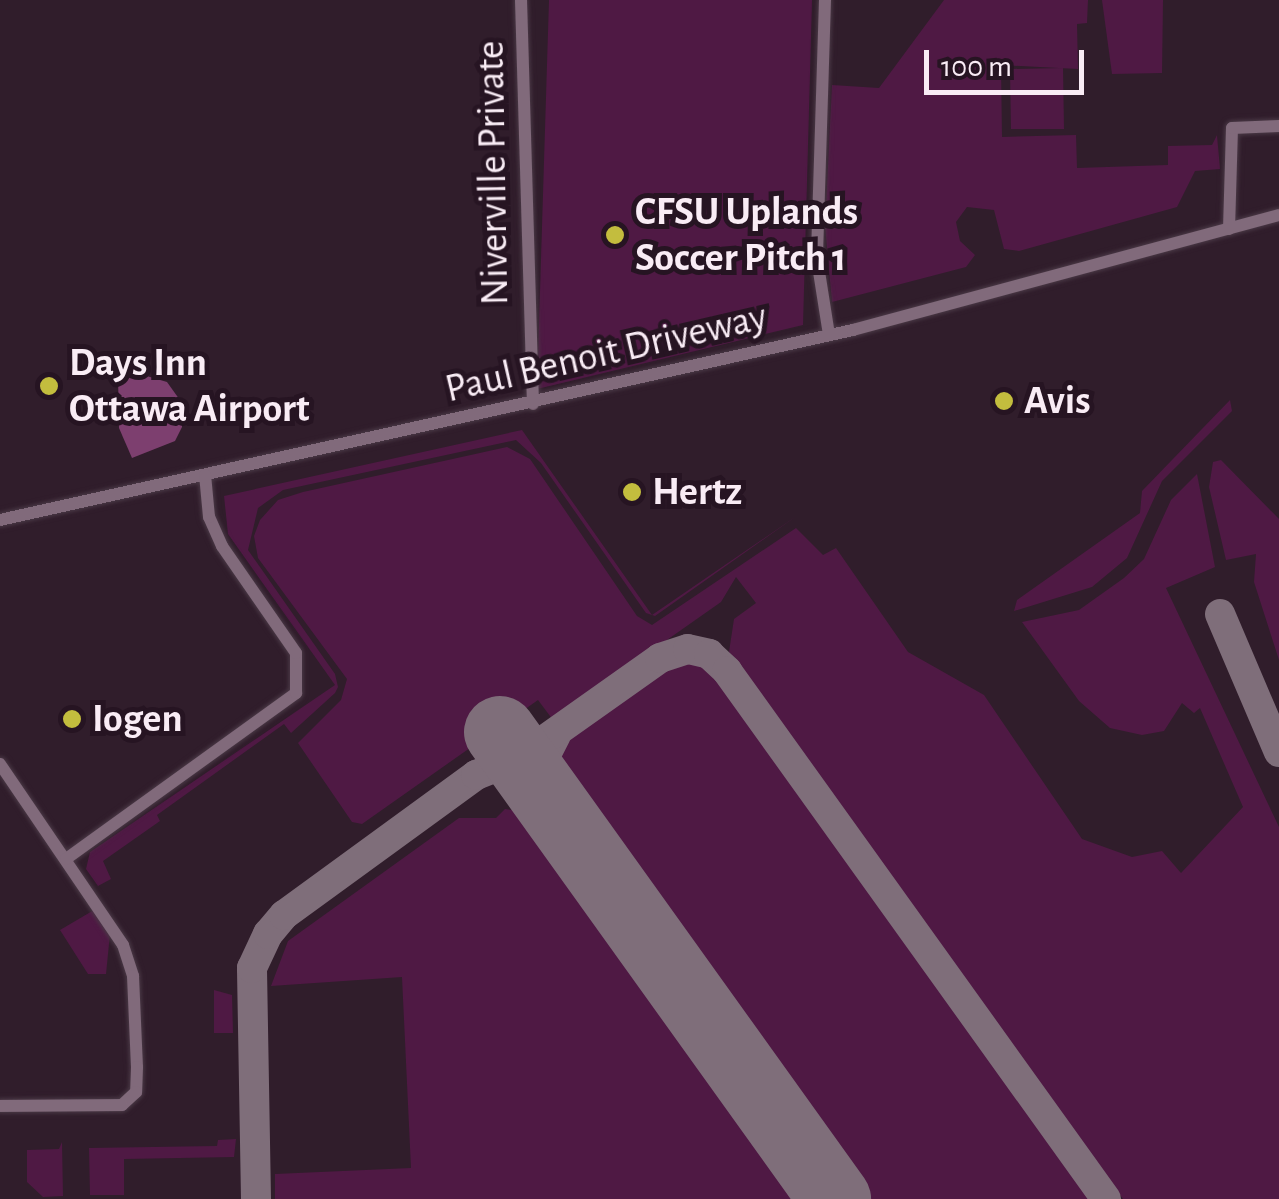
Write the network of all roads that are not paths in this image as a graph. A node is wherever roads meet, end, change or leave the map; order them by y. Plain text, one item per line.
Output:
1 (522, 0) edge
2 (825, 0) edge
3 (1279, 126) edge
4 (1279, 215) edge
5 (1229, 228) junction
6 (828, 335) junction
7 (533, 404) junction
8 (205, 475) junction
9 (0, 520) edge
10 (0, 764) edge
11 (66, 859) junction
12 (0, 1106) edge

1 - 7 street, Niverville Private
2 - 6 street
3 - 5 street
4 - 5 street, Paul Benoit Driveway
5 - 6 street, Paul Benoit Driveway
6 - 7 street, Paul Benoit Driveway
7 - 8 street, Paul Benoit Driveway
8 - 9 street, Paul Benoit Driveway
8 - 11 street
10 - 11 street
11 - 12 street

